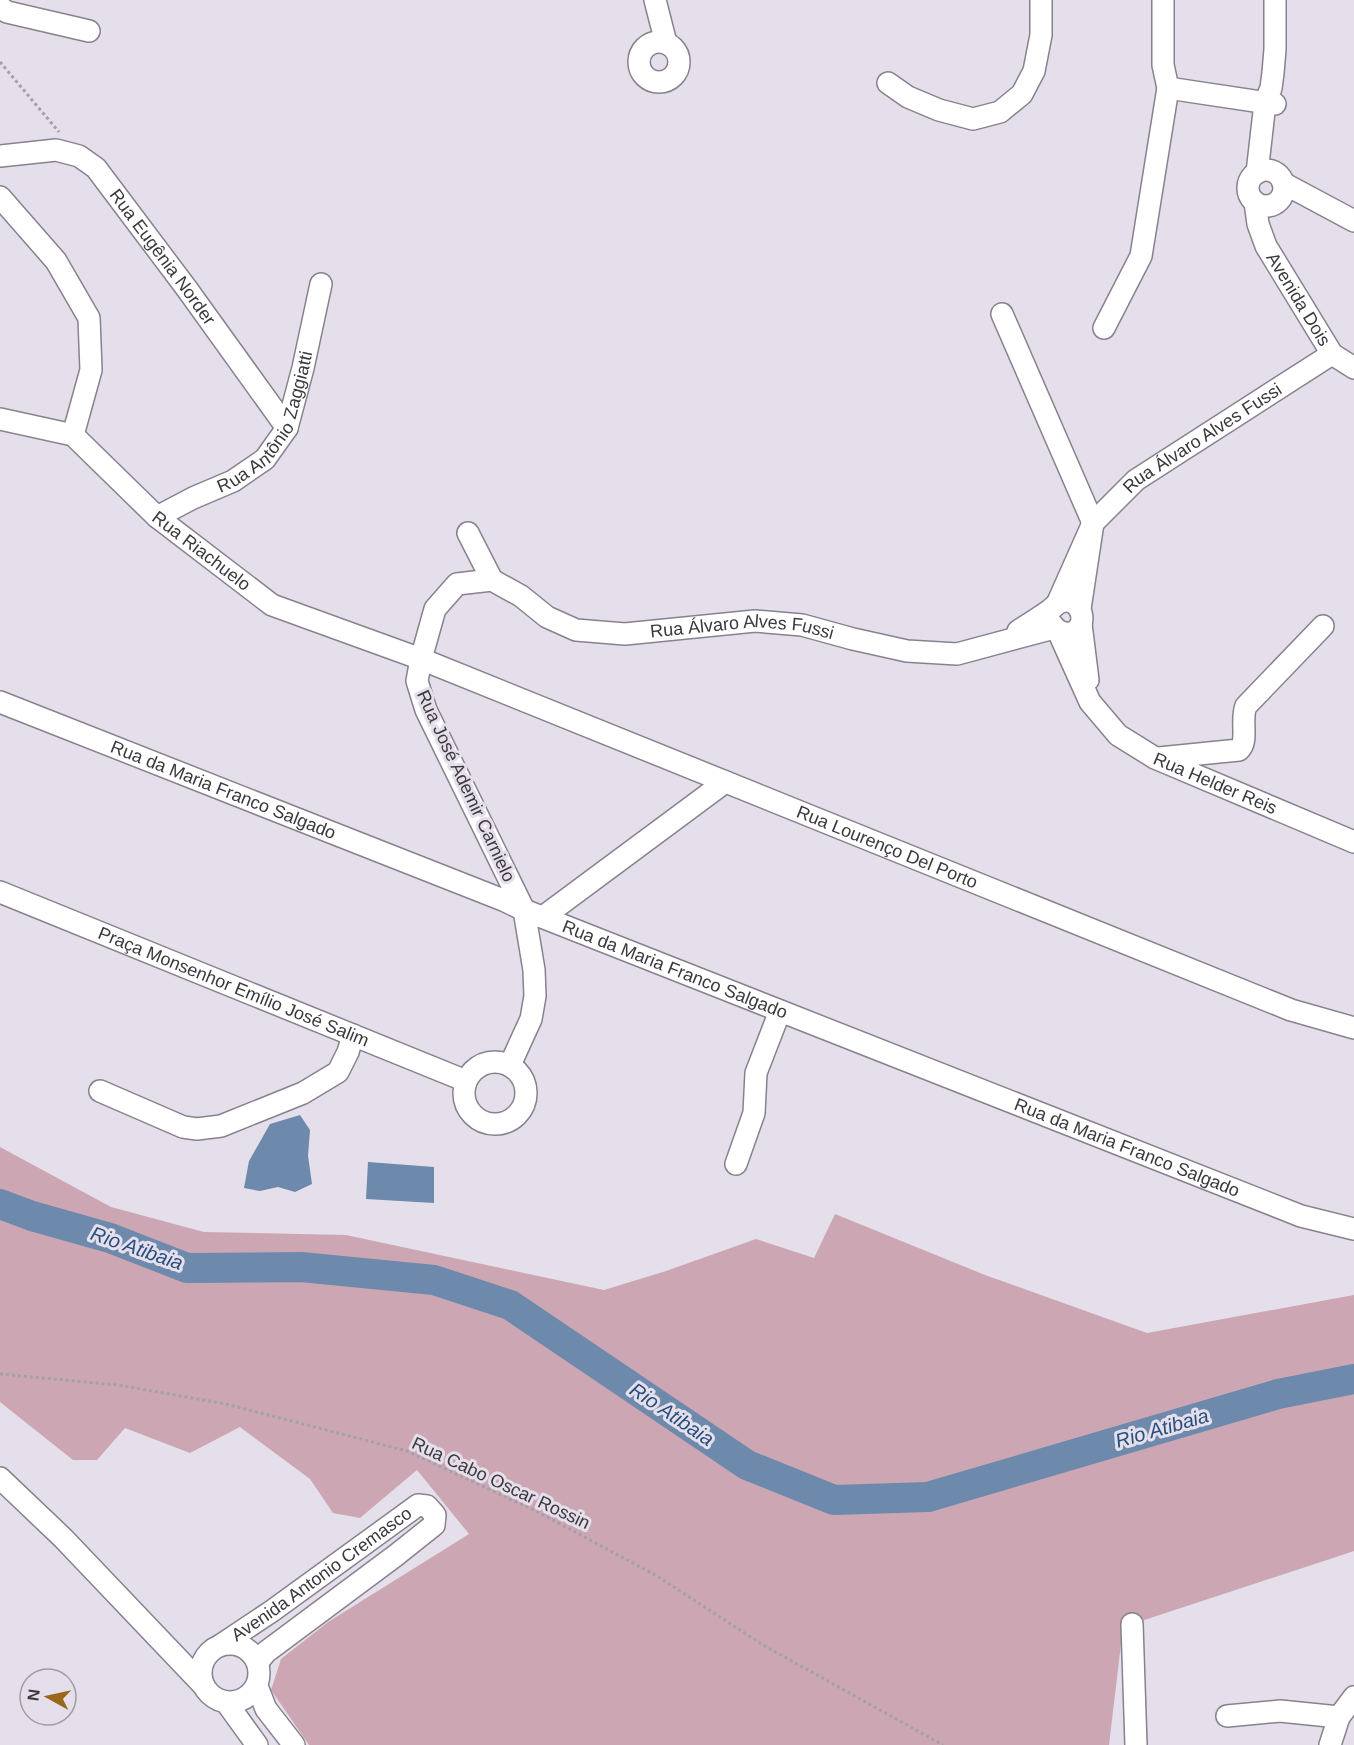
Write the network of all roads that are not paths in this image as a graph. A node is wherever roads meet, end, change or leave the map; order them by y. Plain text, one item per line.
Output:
1 (655, 0) edge
2 (1041, 0) edge
3 (1163, 0) edge
4 (1275, 0) edge
5 (0, 7) edge
6 (89, 31) dead end
7 (666, 43) dead end
8 (888, 83) dead end
9 (1168, 88) junction
10 (1270, 98) junction
11 (0, 156) edge
12 (1270, 189) junction
13 (0, 196) edge
14 (1354, 221) edge
15 (321, 284) dead end
16 (1002, 314) dead end
17 (1104, 328) dead end
18 (1332, 354) junction
19 (1354, 368) edge
20 (0, 419) edge
21 (287, 428) junction
22 (74, 435) junction
23 (157, 517) junction
24 (1093, 523) junction
25 (468, 533) dead end
26 (492, 580) junction
27 (1081, 616) junction
28 (1056, 618) junction
29 (1323, 626) dead end
30 (421, 659) junction
31 (0, 702) edge
32 (1090, 702) junction
33 (1155, 758) junction
34 (724, 782) junction
35 (1354, 842) edge
36 (0, 892) edge
37 (533, 914) junction
38 (780, 1011) junction
39 (1354, 1028) edge
40 (353, 1035) junction
41 (510, 1065) junction
42 (466, 1081) junction
43 (100, 1091) dead end
44 (736, 1164) dead end
45 (1354, 1229) edge
46 (0, 1478) edge
47 (144, 1621) junction
48 (1132, 1623) dead end
49 (219, 1645) junction
50 (258, 1662) junction
51 (204, 1686) junction
52 (257, 1686) junction
53 (1354, 1697) edge
54 (226, 1702) junction
55 (1227, 1716) dead end
56 (1339, 1717) junction
57 (257, 1745) edge
58 (294, 1745) edge
59 (1136, 1745) edge
60 (1330, 1745) edge

1 - 7 street
2 - 8 street
3 - 9 street
4 - 10 street, Avenida Dois
5 - 6 street
9 - 10 street
9 - 17 street
10 - 12 street, Avenida Dois
11 - 21 street, Rua Eugênia Norder
12 - 14 street
12 - 18 street, Avenida Dois
13 - 22 street
15 - 21 street, Rua Antônio Zaggiatti
16 - 24 street
18 - 19 street
18 - 24 street, Rua Álvaro Alves Fussi
20 - 22 street
21 - 23 street, Rua Antônio Zaggiatti
22 - 23 street, Rua Riachuelo
23 - 30 street, Rua Riachuelo
24 - 27 street
24 - 28 street, Rua Álvaro Alves Fussi
25 - 26 street
26 - 28 street, Rua Álvaro Alves Fussi
26 - 30 street
27 - 28 street
27 - 28 street
27 - 32 street
28 - 32 street, Rua Helder Reis
29 - 33 street
30 - 34 street, Rua Lourenço Del Porto
30 - 37 street, Rua José Ademir Carnielo
31 - 37 street, Rua da Maria Franco Salgado
32 - 33 street, Rua Helder Reis
33 - 35 street, Rua Helder Reis
34 - 37 street
34 - 39 street, Rua Lourenço Del Porto
36 - 40 street, Praça Monsenhor Emílio José Salim
37 - 38 street, Rua da Maria Franco Salgado
37 - 41 street, Rua José Ademir Carnielo
38 - 44 street
38 - 45 street, Rua da Maria Franco Salgado
40 - 42 street, Praça Monsenhor Emílio José Salim
40 - 43 street
41 - 42 street
41 - 42 street
46 - 47 street
47 - 49 street
47 - 51 street
48 - 59 street
49 - 50 street
49 - 50 street, Avenida Antonio Cremasco
49 - 51 street
50 - 52 street
51 - 54 street
52 - 54 street
52 - 58 street
53 - 56 street
54 - 57 street
55 - 56 street
56 - 60 street

